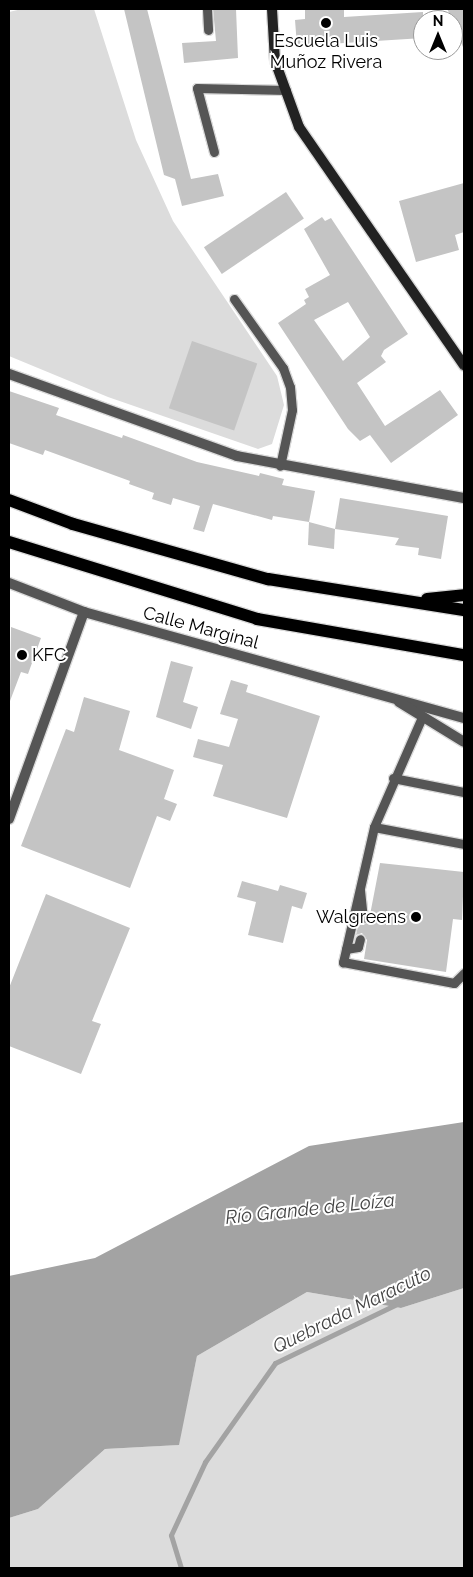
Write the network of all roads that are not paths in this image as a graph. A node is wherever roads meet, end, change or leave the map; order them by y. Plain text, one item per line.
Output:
1 (207, 9) edge
2 (272, 9) edge
3 (208, 30) dead end
4 (286, 90) junction
5 (214, 152) dead end
6 (234, 299) dead end
7 (464, 365) edge
8 (9, 374) edge
9 (280, 466) junction
10 (464, 498) edge
11 (9, 500) edge
12 (9, 542) edge
13 (9, 583) edge
14 (464, 595) edge
15 (409, 601) junction
16 (464, 610) edge
17 (84, 612) junction
18 (464, 656) edge
19 (388, 695) junction
20 (422, 717) junction
21 (464, 718) edge
22 (464, 742) edge
23 (393, 778) junction
24 (464, 792) edge
25 (9, 819) edge
26 (374, 827) junction
27 (464, 844) edge
28 (360, 888) junction
29 (363, 918) dead end
30 (360, 939) dead end
31 (346, 949) junction
32 (464, 973) edge

1 - 3 lane
2 - 4 street
4 - 5 lane
4 - 7 street
6 - 9 lane
8 - 9 street
9 - 10 street
11 - 15 main road
12 - 18 main road
13 - 17 street, Calle Marginal
14 - 15 main road
15 - 16 main road
17 - 19 street, Calle Marginal
17 - 25 street
19 - 20 street, Calle Marginal
19 - 21 street, Calle Marginal
20 - 22 street, Calle Marginal
20 - 23 lane
23 - 24 lane
23 - 26 lane
26 - 27 lane
26 - 28 lane
28 - 29 lane
28 - 31 lane
30 - 31 lane
31 - 32 lane

